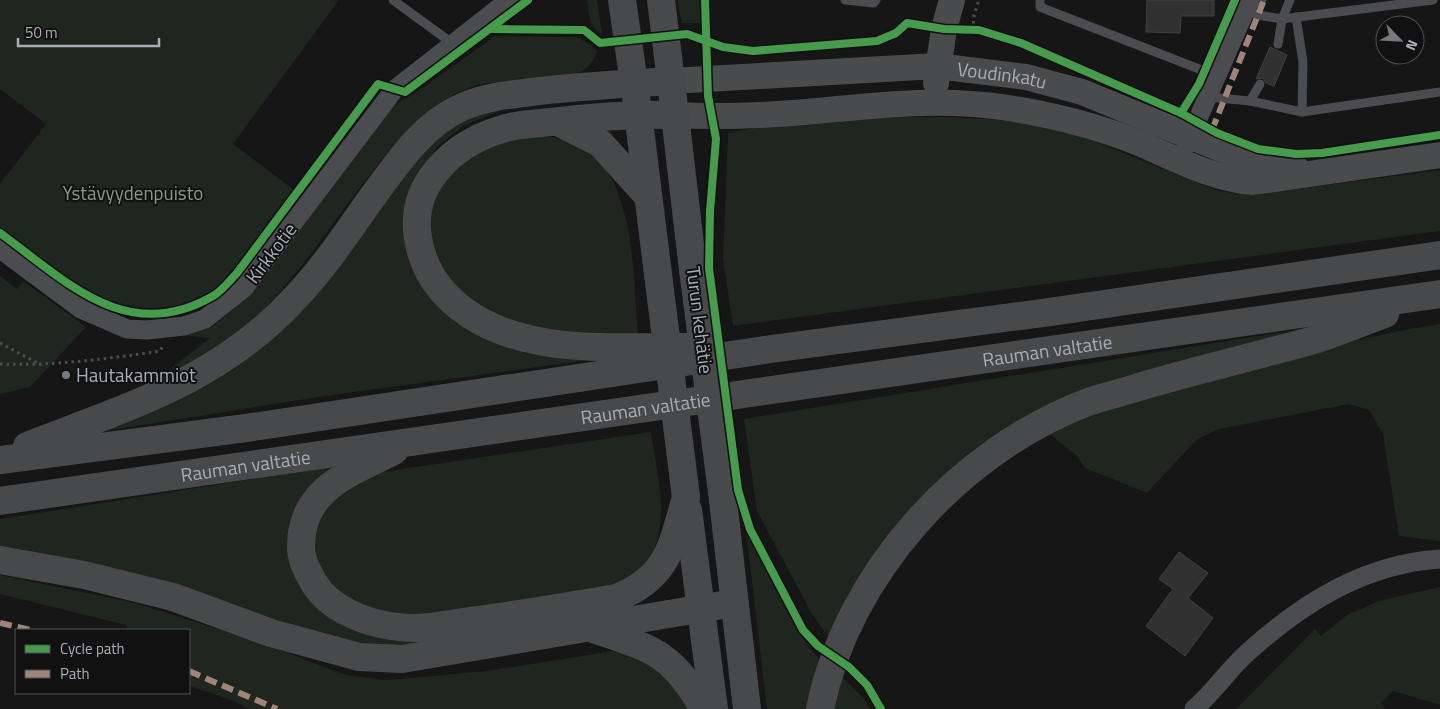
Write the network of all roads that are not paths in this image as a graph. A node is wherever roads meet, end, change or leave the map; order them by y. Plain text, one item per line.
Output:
1 (393, 0) edge
2 (509, 0) edge
3 (622, 0) edge
4 (661, 0) edge
5 (845, 0) edge
6 (876, 0) edge
7 (952, 0) edge
8 (1040, 0) edge
9 (1290, 0) edge
10 (1433, 0) edge
11 (1253, 3) edge
12 (1296, 18) junction
13 (1282, 19) junction
14 (452, 43) junction
15 (1278, 44) dead end
16 (937, 66) junction
17 (1216, 76) junction
18 (671, 81) junction
19 (634, 83) junction
20 (1260, 84) dead end
21 (1440, 92) edge
22 (1208, 97) junction
23 (934, 101) junction
24 (1250, 101) junction
25 (1302, 112) junction
26 (638, 114) junction
27 (676, 115) junction
28 (557, 121) junction
29 (1191, 137) junction
30 (1440, 155) edge
31 (1179, 161) junction
32 (1317, 173) junction
33 (648, 196) junction
34 (0, 249) edge
35 (1440, 255) edge
36 (1439, 294) edge
37 (771, 349) junction
38 (413, 441) junction
39 (0, 458) edge
40 (686, 497) junction
41 (0, 501) edge
42 (1440, 559) edge
43 (0, 560) edge
44 (734, 603) junction
45 (701, 609) junction
46 (589, 628) junction
47 (704, 709) edge
48 (714, 709) edge
49 (747, 709) edge
50 (820, 709) edge
51 (1194, 709) edge

1 - 14 lane
2 - 14 street, Kirkkotie
3 - 19 main road, Turun kehätie
4 - 18 main road, Turun kehätie
5 - 6 lane
7 - 16 main road
8 - 17 lane
9 - 13 lane
10 - 12 lane
11 - 13 lane
11 - 17 street
12 - 13 lane
12 - 25 lane
13 - 15 lane
14 - 34 street, Kirkkotie
16 - 18 main road, Voudinkatu
16 - 23 main road
16 - 29 main road, Voudinkatu
17 - 22 street
18 - 19 main road
18 - 27 main road, Turun kehätie
19 - 26 main road, Turun kehätie
19 - 39 main road
20 - 24 lane
21 - 25 lane
22 - 24 lane
22 - 29 street
23 - 27 main road, Voudinkatu
23 - 31 main road, Voudinkatu
24 - 25 lane
26 - 27 main road
26 - 28 main road
26 - 33 main road, Turun kehätie
27 - 44 main road, Turun kehätie, bridge
28 - 33 main road
28 - 37 main road
29 - 31 street
29 - 32 main road, Voudinkatu
30 - 32 main road, Voudinkatu
31 - 32 main road, Voudinkatu
33 - 40 main road, Turun kehätie, bridge
35 - 37 main road, Rauman valtatie
36 - 38 main road, Rauman valtatie
36 - 50 main road
37 - 39 main road, Rauman valtatie
38 - 40 main road
38 - 41 main road, Rauman valtatie
40 - 45 main road, Turun kehätie
42 - 51 street
43 - 46 main road
44 - 45 main road
44 - 49 main road, Turun kehätie
45 - 46 main road
45 - 48 main road, Turun kehätie
46 - 47 main road

